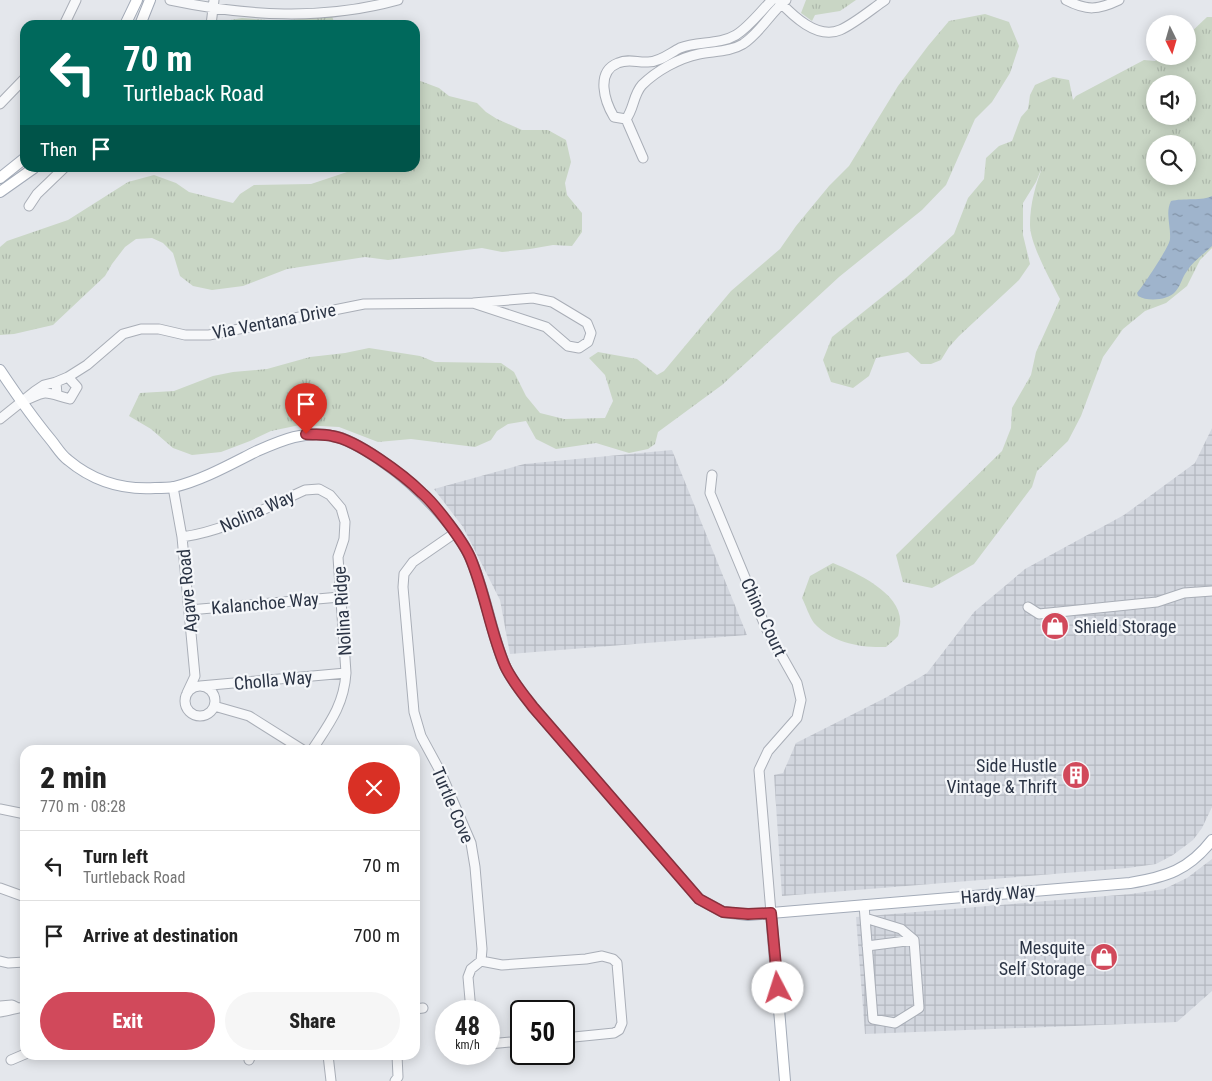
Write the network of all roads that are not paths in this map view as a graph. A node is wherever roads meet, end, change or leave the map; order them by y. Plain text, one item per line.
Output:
1 (76, 0) edge
2 (137, 0) edge
3 (150, 0) edge
4 (170, 0) edge
5 (398, 0) edge
6 (772, 0) edge
7 (885, 0) edge
8 (1066, 0) edge
9 (1119, 0) edge
10 (782, 1) edge
11 (214, 5) edge
12 (66, 20) edge
13 (127, 20) edge
14 (142, 20) edge
15 (212, 20) edge
16 (20, 83) edge
17 (0, 104) edge
18 (626, 119) junction
19 (643, 158) dead end
20 (20, 162) edge
21 (28, 172) edge
22 (60, 172) edge
23 (0, 178) edge
24 (0, 192) edge
25 (29, 206) dead end
26 (474, 303) junction
27 (87, 365) junction
28 (0, 370) edge
29 (68, 377) junction
30 (56, 382) junction
31 (77, 387) junction
32 (57, 396) junction
33 (22, 402) junction
34 (0, 419) edge
35 (712, 475) dead end
36 (173, 487) junction
37 (330, 495) joint
38 (455, 533) junction
39 (182, 537) junction
40 (1212, 591) edge
41 (340, 597) junction
42 (1028, 607) dead end
43 (190, 610) junction
44 (346, 673) junction
45 (200, 686) junction
46 (187, 693) junction
47 (214, 706) junction
48 (295, 745) edge
49 (315, 745) edge
50 (0, 809) edge
51 (20, 813) edge
52 (1212, 840) edge
53 (0, 888) edge
54 (20, 895) edge
55 (864, 905) junction
56 (771, 913) junction
57 (865, 918) junction
58 (914, 940) junction
59 (867, 946) junction
60 (0, 961) edge
61 (481, 961) junction
62 (20, 963) edge
63 (470, 1000) edge
64 (0, 1006) edge
65 (20, 1008) edge
66 (20, 1008) edge
67 (0, 1012) edge
68 (575, 1037) edge
69 (20, 1056) edge
70 (11, 1060) dead end
71 (329, 1060) edge
72 (397, 1060) edge
73 (397, 1079) edge
74 (331, 1080) edge
75 (786, 1081) edge

1 - 12 street
2 - 13 main road
3 - 14 main road
4 - 11 street
5 - 11 street
6 - 18 street
7 - 10 street
8 - 9 street
10 - 18 street
11 - 15 street
16 - 17 street
18 - 19 street
20 - 23 main road
21 - 24 main road
22 - 25 street
26 - 26 street, Via Ventana Drive
26 - 27 street, Via Ventana Drive
27 - 29 street, Via Ventana Drive
27 - 31 street, Via Ventana Drive
28 - 33 main road, Hardy Way
29 - 30 street
29 - 31 street
30 - 32 street
30 - 33 street
31 - 32 street
32 - 33 street
33 - 34 street
33 - 36 main road, Hardy Way
35 - 56 street, Chino Court
36 - 38 main road, Hardy Way
36 - 39 street, Agave Road
37 - 39 street, Nolina Way
37 - 41 street, Nolina Ridge
38 - 56 main road, Hardy Way
38 - 61 street, Turtle Cove
39 - 43 street, Agave Road
40 - 42 street
41 - 43 street, Kalanchoe Way
41 - 44 street, Nolina Ridge
43 - 46 street, Agave Road
44 - 45 street, Cholla Way
44 - 49 street, Nolina Ridge
45 - 46 street
45 - 47 street
46 - 47 street
47 - 48 street
50 - 51 street
52 - 55 main road, Hardy Way
53 - 54 street
55 - 56 main road, Hardy Way
55 - 57 street
56 - 75 main road
57 - 58 street
57 - 59 street
58 - 59 street
58 - 59 street
60 - 62 street
61 - 63 street
61 - 68 street
64 - 65 street
66 - 67 street
69 - 70 street
71 - 74 street
72 - 73 street

